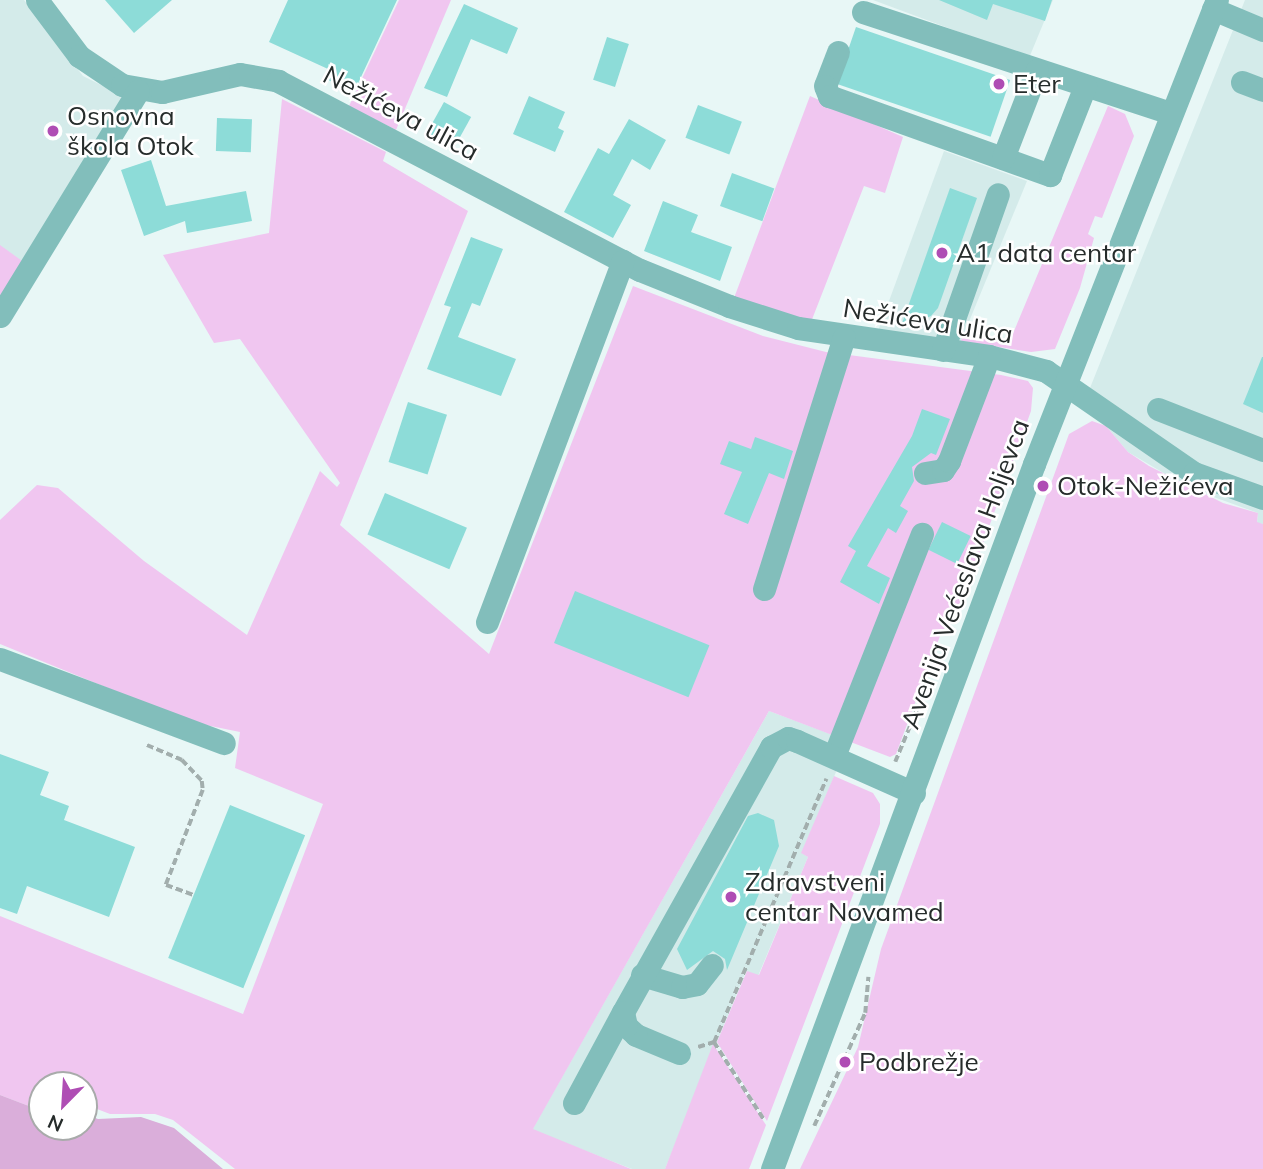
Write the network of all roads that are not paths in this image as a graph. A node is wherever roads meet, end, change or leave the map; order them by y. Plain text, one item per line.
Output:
1 (37, 0) edge
2 (1215, 5) edge
3 (863, 12) dead end
4 (1263, 30) edge
5 (838, 52) dead end
6 (1037, 70) junction
7 (1085, 86) junction
8 (138, 91) junction
9 (1171, 113) junction
10 (1003, 158) junction
11 (998, 194) dead end
12 (622, 261) junction
13 (0, 316) edge
14 (844, 337) junction
15 (943, 349) junction
16 (989, 356) junction
17 (1066, 381) junction
18 (1158, 409) dead end
19 (1263, 450) edge
20 (925, 473) dead end
21 (1263, 499) edge
22 (922, 534) dead end
23 (764, 589) dead end
24 (487, 622) dead end
25 (0, 659) edge
26 (225, 743) dead end
27 (832, 764) junction
28 (914, 793) junction
29 (712, 965) dead end
30 (642, 975) junction
31 (623, 1012) junction
32 (680, 1053) road end
33 (574, 1103) dead end
34 (772, 1169) edge

1 - 8 street
2 - 4 street
2 - 9 street, Avenija Većeslava Holjevca
3 - 6 street
5 - 10 street
6 - 7 street
6 - 10 street
7 - 9 street
7 - 10 street
8 - 12 street, Nežićeva ulica
8 - 13 street
9 - 17 street, Avenija Većeslava Holjevca
11 - 15 street
12 - 14 street, Nežićeva ulica
12 - 24 street
14 - 15 street, Nežićeva ulica
14 - 23 street
15 - 16 street, Nežićeva ulica
16 - 17 street, Nežićeva ulica
16 - 20 street
17 - 21 street, Nežićeva ulica
17 - 28 street, Avenija Većeslava Holjevca
18 - 19 street
22 - 27 street
25 - 26 street
27 - 28 street
27 - 30 street
28 - 34 street, Avenija Većeslava Holjevca
29 - 30 street
30 - 31 street
31 - 32 street
31 - 33 street

